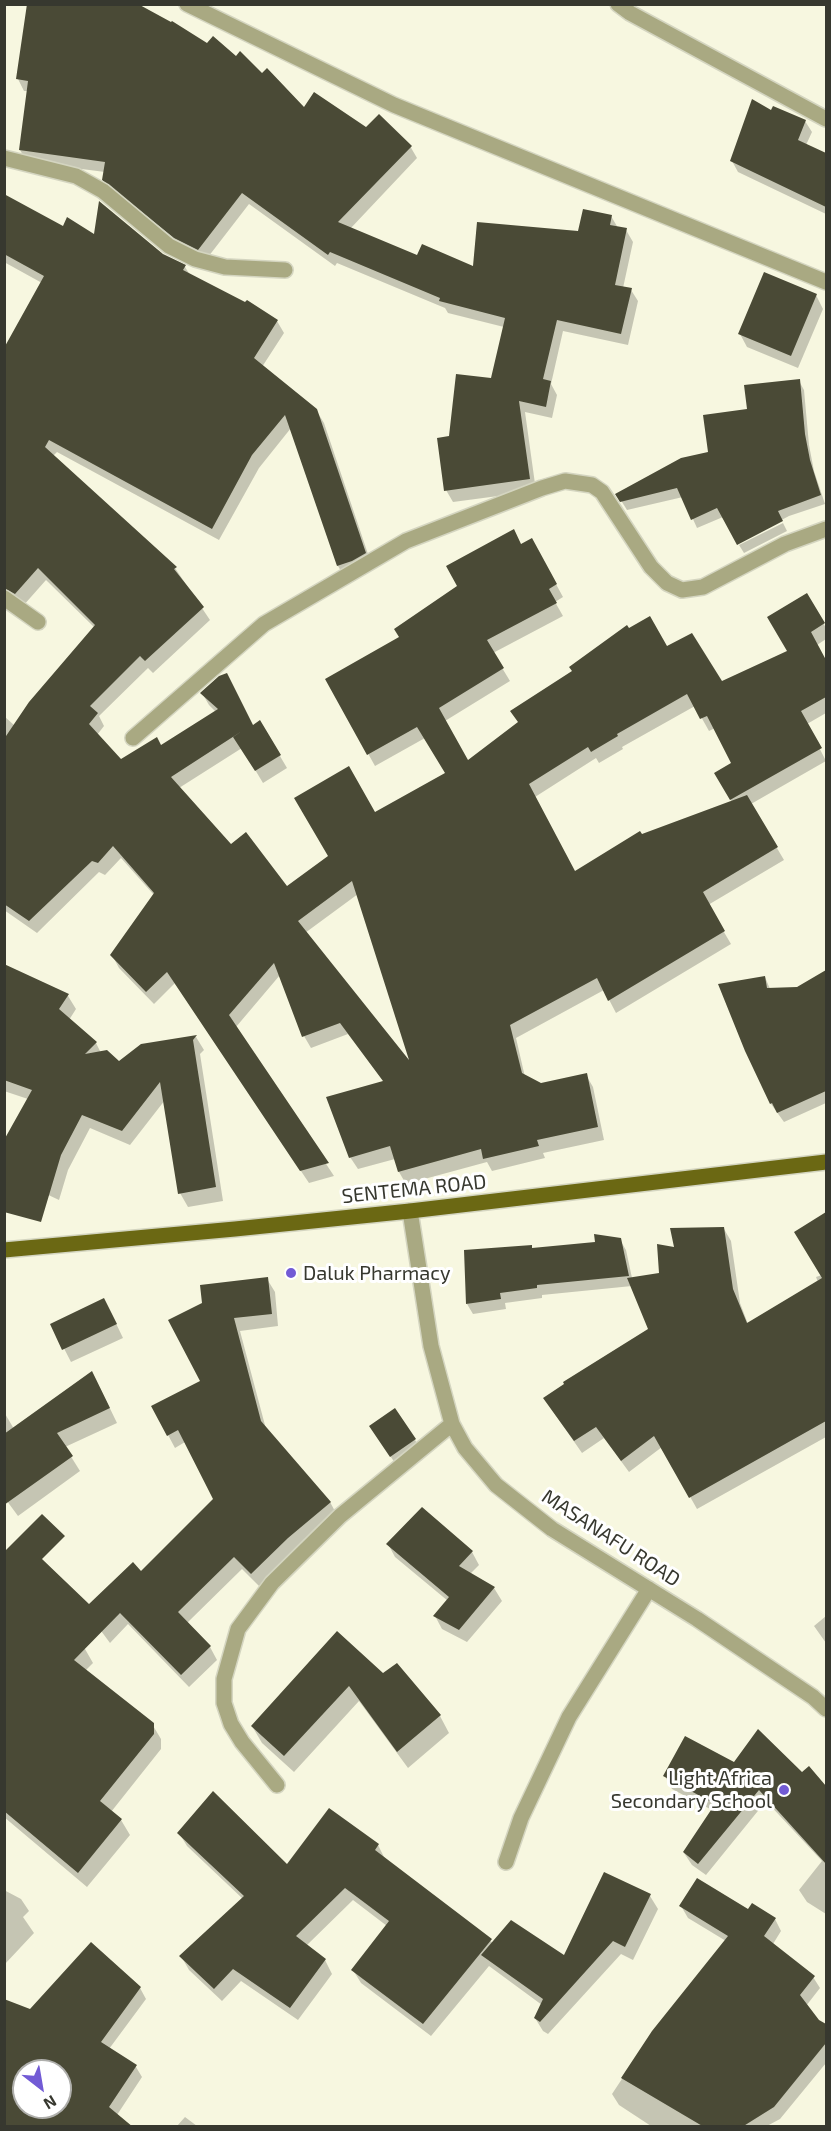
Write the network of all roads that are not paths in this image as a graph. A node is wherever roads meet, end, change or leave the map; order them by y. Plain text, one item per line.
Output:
1 (187, 4) edge
2 (618, 4) edge
3 (826, 119) edge
4 (4, 158) edge
5 (285, 270) dead end
6 (826, 282) edge
7 (826, 528) edge
8 (4, 598) edge
9 (38, 622) dead end
10 (133, 738) dead end
11 (826, 1162) edge
12 (410, 1211) junction
13 (4, 1250) edge
14 (452, 1424) junction
15 (649, 1589) junction
16 (826, 1709) edge
17 (277, 1785) dead end
18 (506, 1862) dead end

1 - 6 street
2 - 3 street
4 - 5 street
7 - 10 street
8 - 9 street
11 - 12 main road, SENTEMA ROAD
12 - 13 main road, SENTEMA ROAD
12 - 14 street, MASANAFU ROAD
14 - 15 street, MASANAFU ROAD
14 - 17 street
15 - 16 street, MASANAFU ROAD
15 - 18 street

